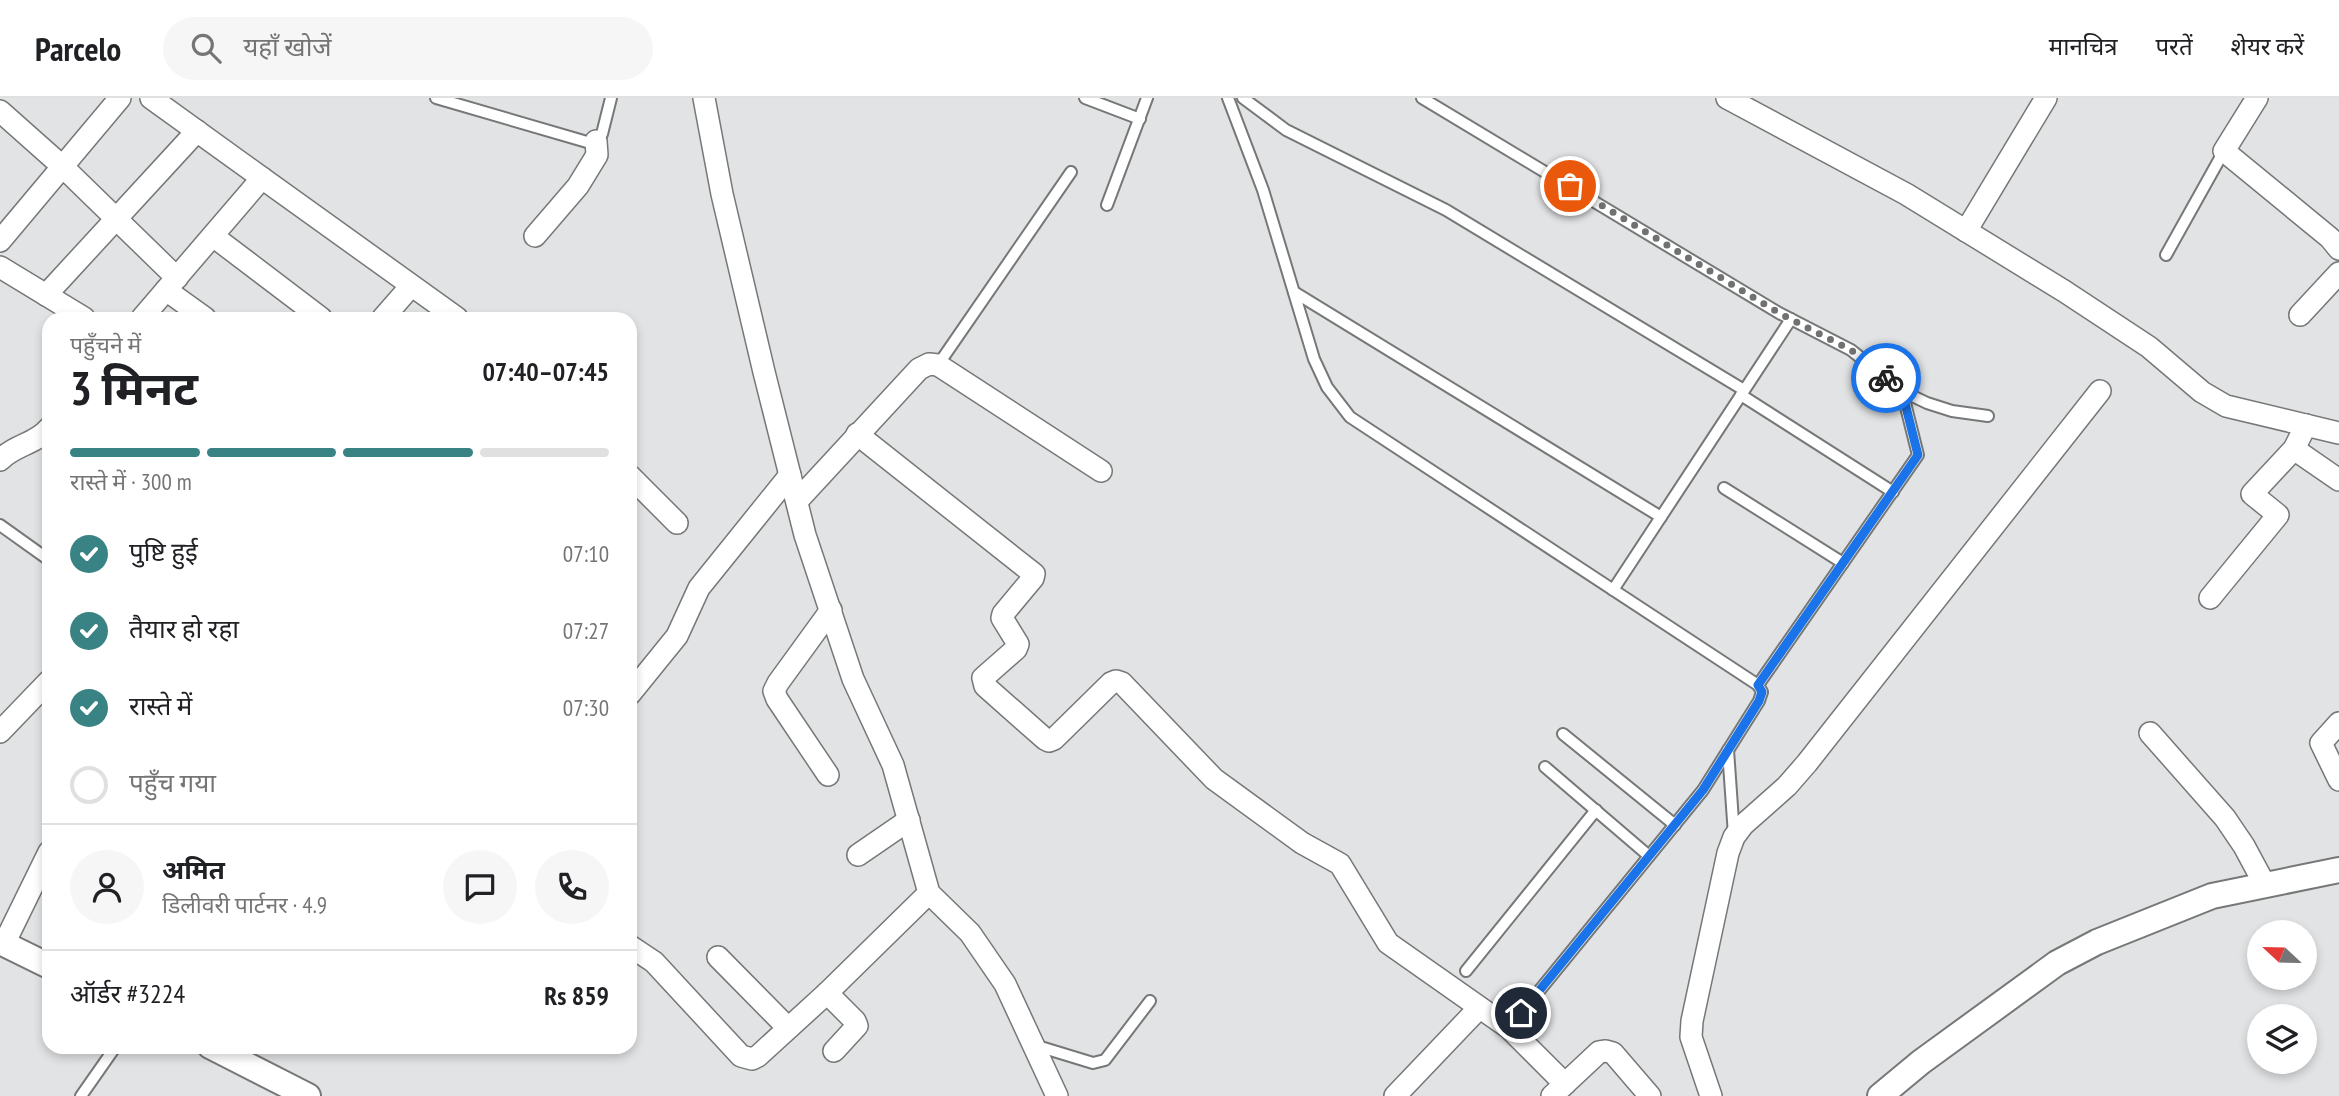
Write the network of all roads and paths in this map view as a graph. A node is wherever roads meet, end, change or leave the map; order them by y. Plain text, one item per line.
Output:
1 (120, 98) edge
2 (151, 98) edge
3 (611, 98) edge
4 (704, 98) edge
5 (1085, 98) edge
6 (1147, 98) edge
7 (1228, 98) edge
8 (1243, 98) edge
9 (1422, 98) edge
10 (1727, 98) edge
11 (2046, 98) edge
12 (2257, 98) edge
13 (441, 99) edge
14 (6, 116) edge
15 (1140, 119) junction
16 (197, 131) junction
17 (596, 141) junction
18 (2224, 151) junction
19 (63, 167) junction
20 (1071, 172) dead end
21 (262, 178) junction
22 (1107, 205) dead end
23 (115, 218) junction
24 (1966, 231) junction
25 (213, 236) junction
26 (535, 236) dead end
27 (0, 242) edge
28 (2339, 249) edge
29 (2166, 255) dead end
30 (0, 267) edge
31 (2339, 273) edge
32 (171, 284) junction
33 (411, 286) junction
34 (1294, 292) junction
35 (46, 295) junction
36 (74, 312) edge
37 (147, 312) edge
38 (199, 312) edge
39 (313, 312) edge
40 (388, 312) edge
41 (448, 312) edge
42 (2300, 315) dead end
43 (1791, 318) junction
44 (938, 365) junction
45 (1902, 391) junction
46 (2100, 391) dead end
47 (1742, 393) junction
48 (1988, 416) dead end
49 (2306, 425) junction
50 (2339, 433) edge
51 (857, 434) junction
52 (42, 437) edge
53 (2294, 449) junction
54 (0, 460) edge
55 (1101, 471) dead end
56 (790, 475) junction
57 (2339, 480) edge
58 (637, 483) edge
59 (1724, 488) dead end
60 (1893, 492) junction
61 (797, 501) junction
62 (1661, 517) junction
63 (677, 523) dead end
64 (0, 525) edge
65 (42, 555) edge
66 (1843, 563) junction
67 (1613, 590) junction
68 (2210, 598) dead end
69 (831, 610) junction
70 (637, 685) edge
71 (1758, 685) junction
72 (42, 688) edge
73 (2339, 723) edge
74 (0, 732) edge
75 (2150, 733) dead end
76 (1563, 734) dead end
77 (1728, 750) junction
78 (1545, 767) dead end
79 (828, 775) dead end
80 (2339, 780) edge
81 (1595, 810) junction
82 (909, 820) junction
83 (1675, 825) junction
84 (1734, 837) junction
85 (858, 855) dead end
86 (1649, 856) junction
87 (42, 866) edge
88 (2339, 870) edge
89 (2265, 886) junction
90 (929, 893) junction
91 (2, 943) edge
92 (637, 951) edge
93 (718, 957) dead end
94 (42, 963) edge
95 (1466, 971) dead end
96 (827, 993) junction
97 (1150, 1001) dead end
98 (1479, 1007) junction
99 (1521, 1013) dead end
100 (788, 1028) junction
101 (1033, 1045) junction
102 (834, 1051) dead end
103 (111, 1054) edge
104 (227, 1054) edge
105 (1559, 1090) edge
106 (81, 1096) edge
107 (308, 1096) edge
108 (1057, 1096) edge
109 (1395, 1096) edge
110 (1650, 1096) edge
111 (1711, 1096) edge
112 (1880, 1096) edge

1 - 19 street
2 - 16 street
3 - 17 lane
4 - 56 street
5 - 15 lane
6 - 15 lane
7 - 34 lane
8 - 47 lane
9 - 43 lane
10 - 24 street
11 - 24 street
12 - 18 street
13 - 17 lane
14 - 19 street
15 - 22 lane
16 - 21 street
16 - 23 street
17 - 26 street
18 - 28 street
18 - 29 lane
19 - 23 street
19 - 27 street
20 - 44 lane
21 - 25 street
21 - 33 street
23 - 32 street
23 - 35 street
24 - 49 street
25 - 32 street
25 - 39 street
30 - 35 street
31 - 42 street
32 - 37 street
32 - 38 street
33 - 40 street
33 - 41 street
34 - 62 lane
34 - 67 lane
35 - 36 street
43 - 45 lane
43 - 47 lane
44 - 51 street
44 - 55 street
45 - 48 lane
45 - 60 lane
46 - 84 street
47 - 60 lane
47 - 62 lane
49 - 50 street
49 - 53 street
51 - 61 street
51 - 98 street
52 - 54 street
53 - 57 street
53 - 68 street
56 - 61 street
56 - 70 street
58 - 63 street
59 - 66 lane
60 - 66 lane
61 - 69 street
62 - 67 lane
64 - 65 lane
66 - 71 lane
67 - 71 lane
69 - 79 street
69 - 82 street
71 - 77 lane
72 - 74 street
73 - 80 street
75 - 89 street
76 - 83 lane
77 - 83 lane
77 - 84 lane
78 - 81 lane
81 - 86 lane
81 - 95 lane
82 - 85 street
82 - 90 street
83 - 86 lane
84 - 111 street
86 - 99 lane
87 - 91 street
88 - 89 street
89 - 112 street
90 - 96 street
90 - 101 street
91 - 94 street
92 - 100 street
93 - 100 street
96 - 100 street
96 - 102 street
97 - 101 lane
98 - 105 street
98 - 109 street
101 - 108 street
103 - 106 lane
104 - 107 street
105 - 110 street

